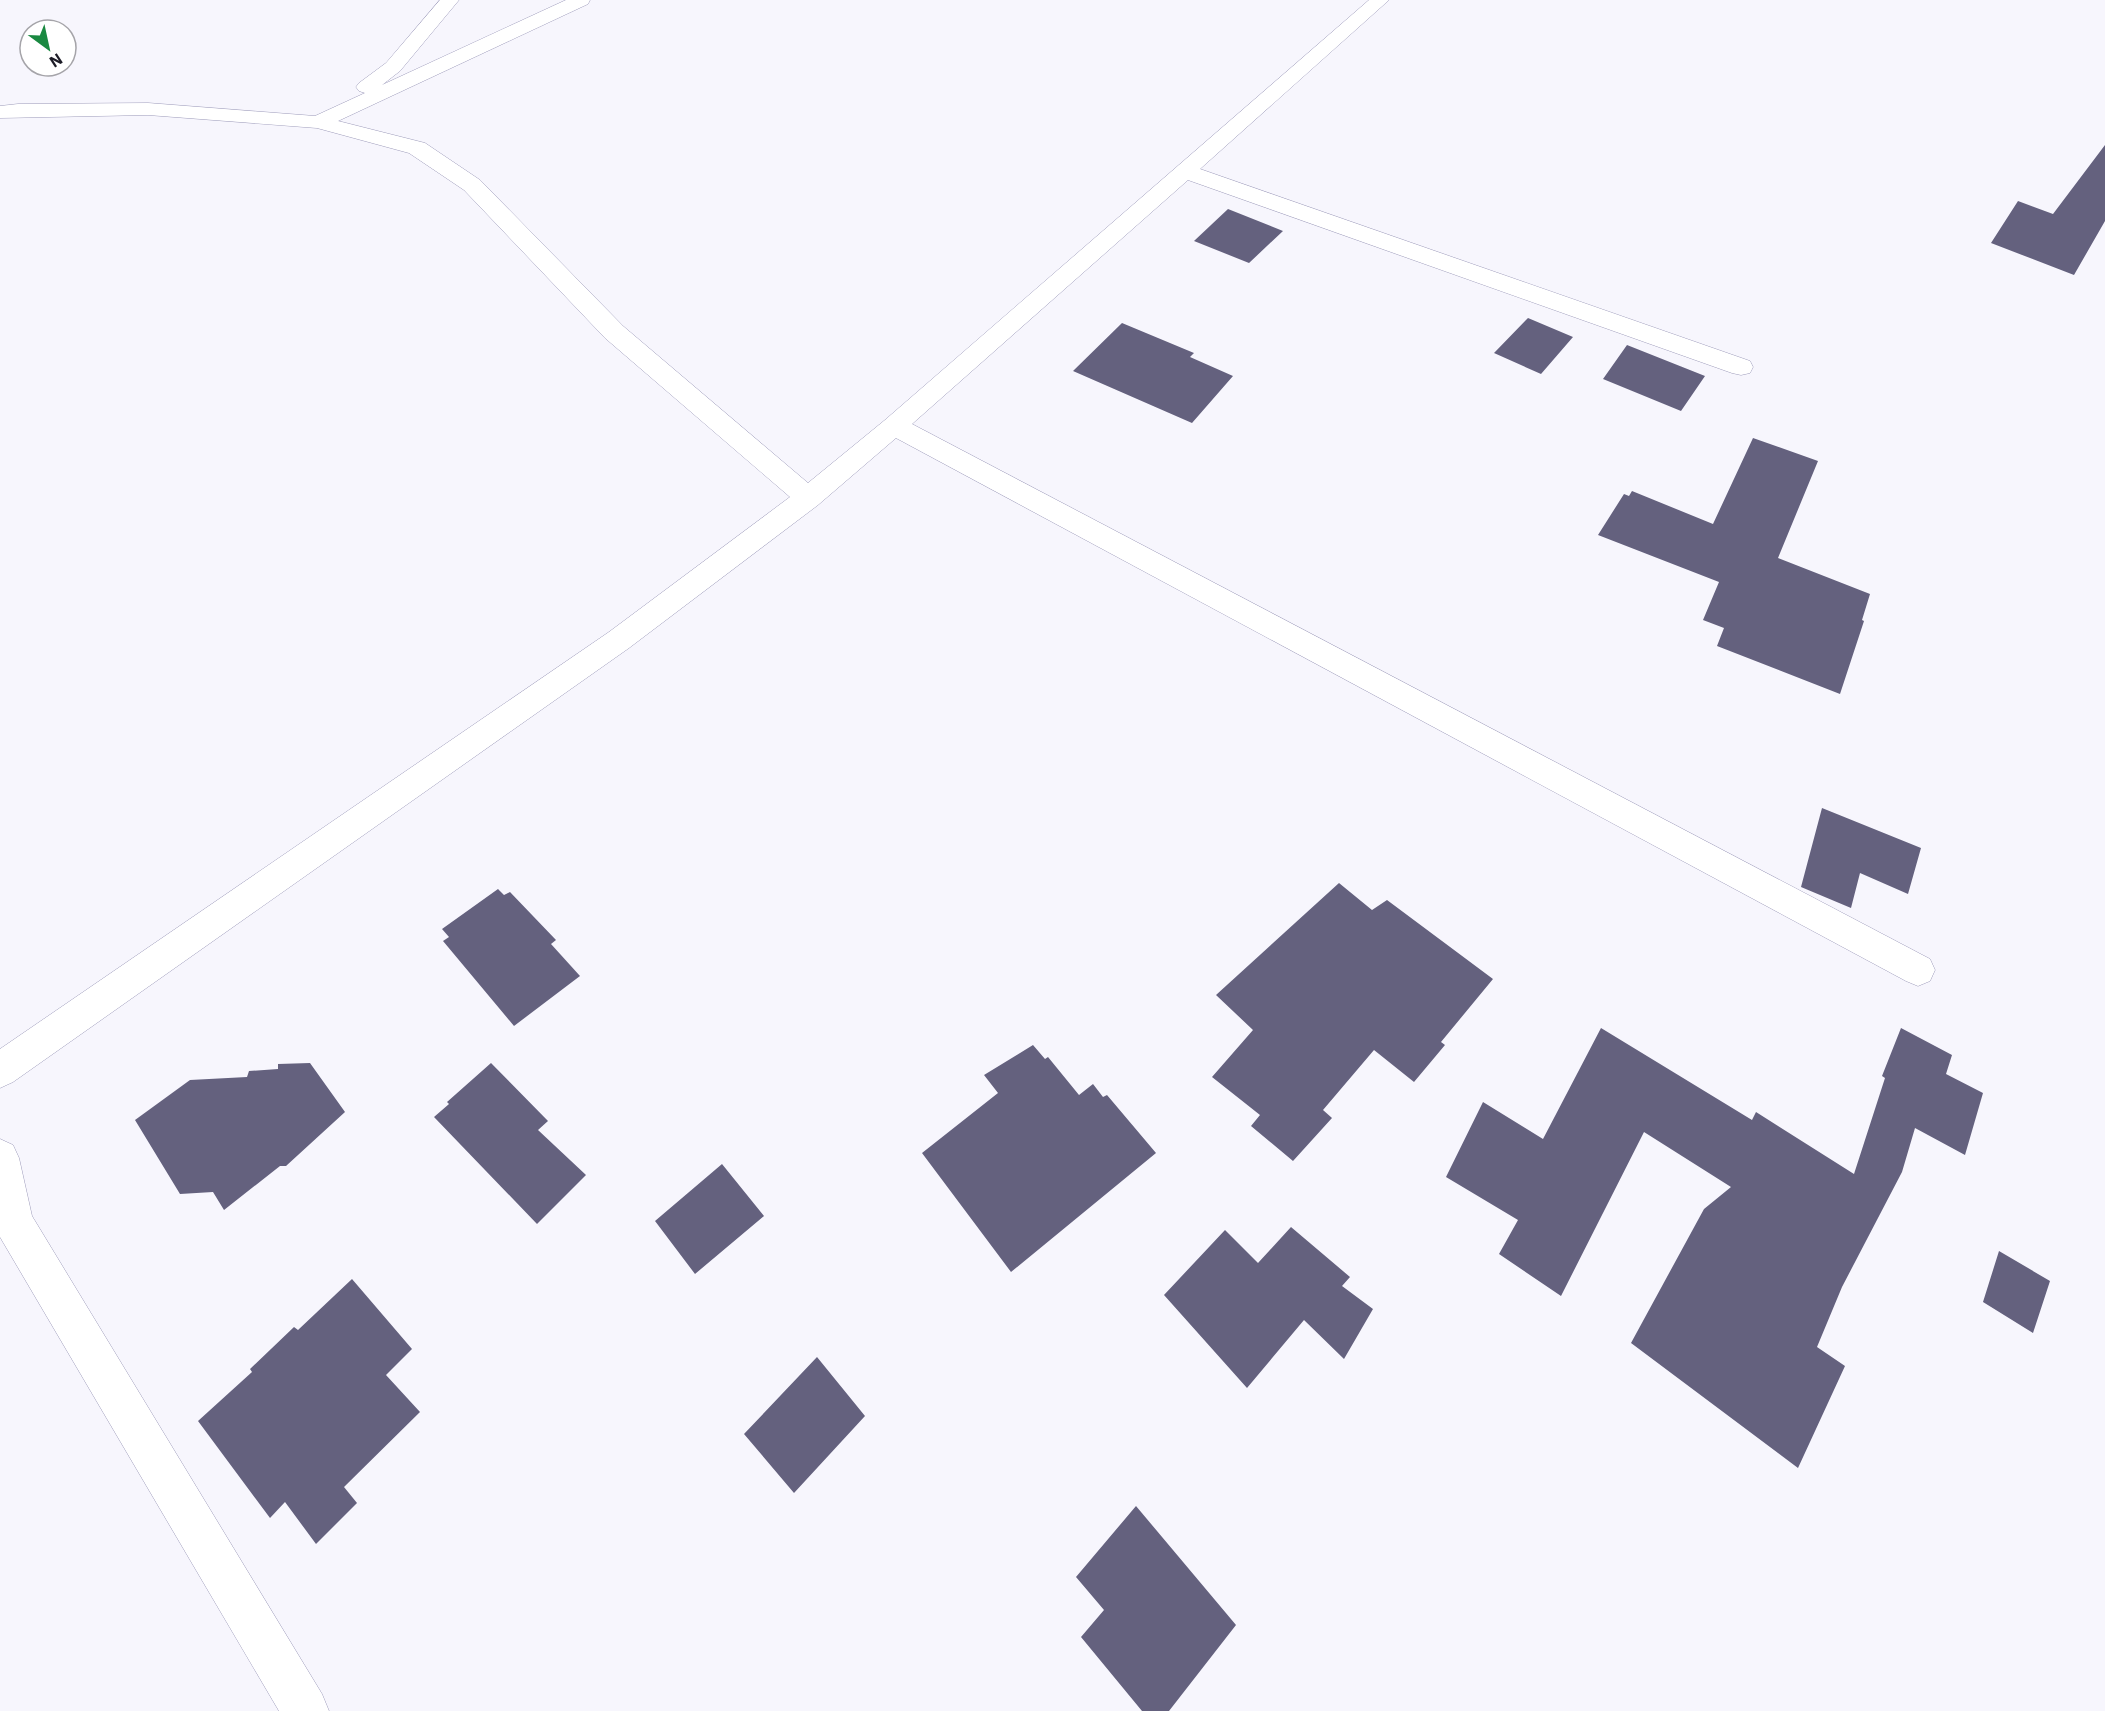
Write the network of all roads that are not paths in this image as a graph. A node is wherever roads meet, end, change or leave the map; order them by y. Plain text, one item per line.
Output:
1 (450, 0) edge
2 (581, 0) edge
3 (1380, 0) edge
4 (0, 112) edge
5 (318, 122) junction
6 (1185, 171) junction
7 (1741, 367) dead end
8 (894, 426) junction
9 (808, 498) junction
10 (1918, 970) dead end
11 (0, 1070) edge
12 (0, 1158) edge
13 (305, 1711) edge

1 - 5 street
2 - 5 street
3 - 6 street
4 - 5 street
5 - 9 street
6 - 7 street
6 - 8 street
8 - 9 street
8 - 10 street
9 - 11 street
12 - 13 street

